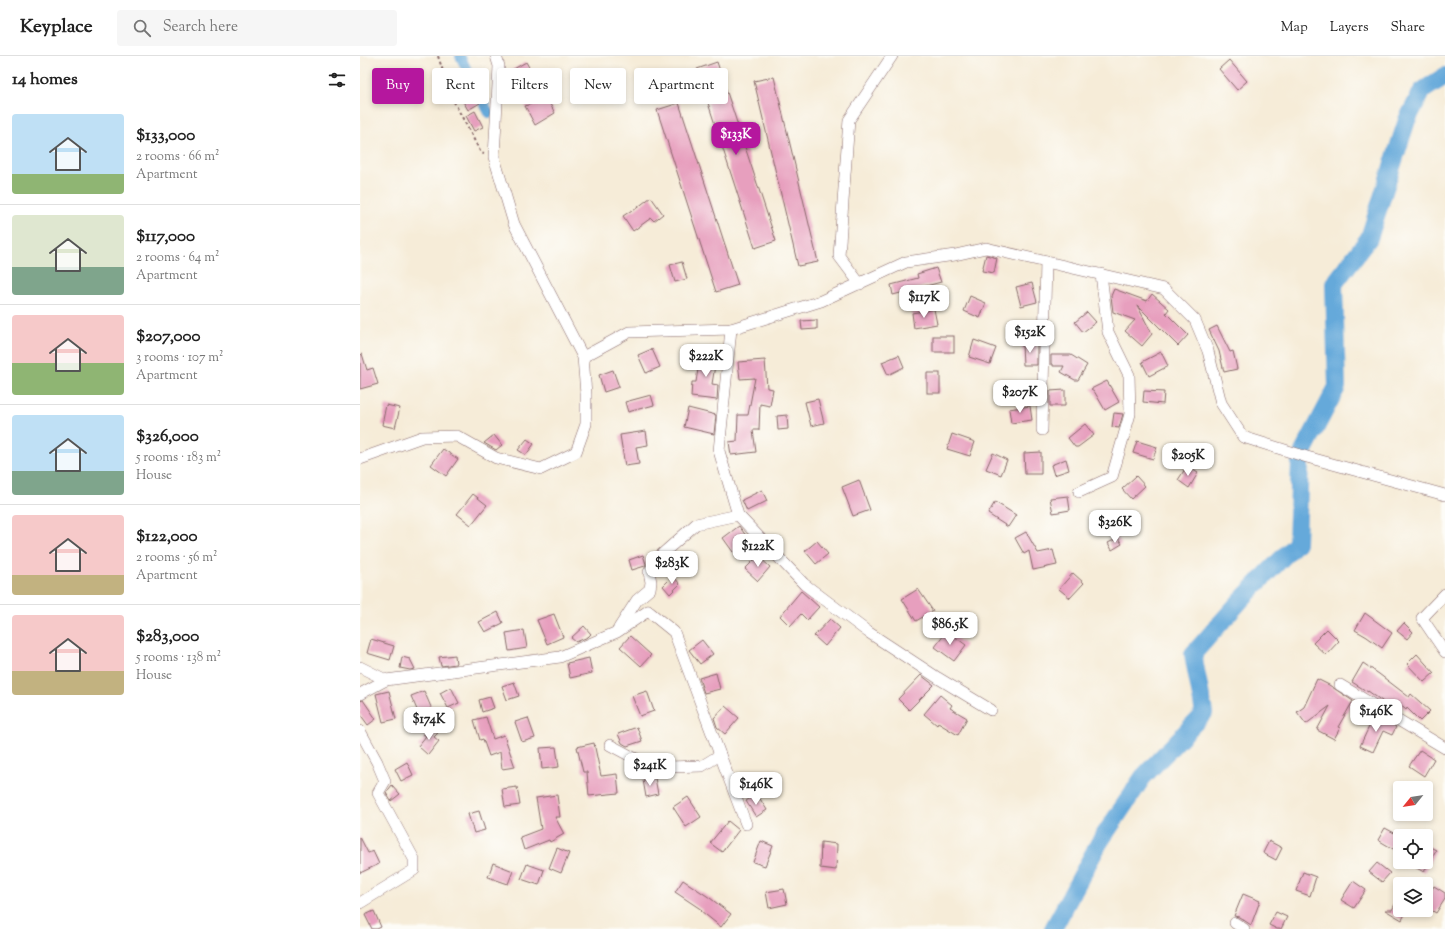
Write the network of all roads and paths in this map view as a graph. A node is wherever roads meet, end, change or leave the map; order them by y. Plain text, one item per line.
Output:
1 (438, 56) edge
2 (496, 56) edge
3 (892, 56) edge
4 (494, 158) junction
5 (1046, 262) junction
6 (1101, 274) junction
7 (860, 284) junction
8 (731, 329) junction
9 (583, 356) junction
10 (1042, 430) dead end
11 (360, 459) edge
12 (1079, 492) dead end
13 (1445, 495) edge
14 (738, 515) junction
15 (1445, 594) edge
16 (617, 632) junction
17 (1445, 652) edge
18 (360, 667) edge
19 (386, 680) junction
20 (1340, 685) dead end
21 (360, 694) edge
22 (991, 710) dead end
23 (360, 731) edge
24 (610, 745) dead end
25 (1445, 748) edge
26 (720, 755) junction
27 (746, 824) dead end
28 (360, 904) edge

1 - 4 path
2 - 4 street
3 - 7 street
4 - 9 street
5 - 6 street
5 - 7 street
5 - 10 street
6 - 12 street
6 - 13 street
7 - 8 street
8 - 9 street
8 - 14 street
9 - 11 street
14 - 16 street
14 - 22 street
15 - 17 street
16 - 19 street
16 - 26 street
18 - 19 street
19 - 21 street
20 - 25 street
23 - 28 street
24 - 26 street
26 - 27 street

